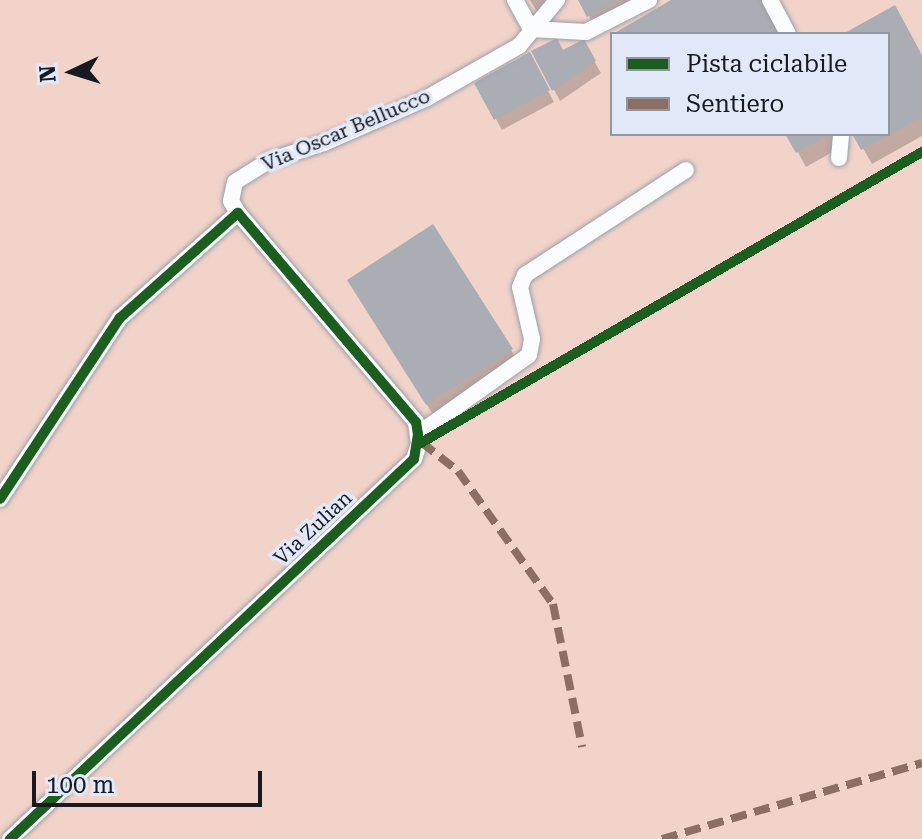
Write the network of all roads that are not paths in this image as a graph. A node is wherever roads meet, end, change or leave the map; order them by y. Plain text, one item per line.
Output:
1 (515, 0) edge
2 (557, 0) edge
3 (649, 0) edge
4 (770, 0) edge
5 (531, 29) junction
6 (787, 32) edge
7 (841, 136) edge
8 (839, 158) dead end
9 (686, 170) dead end
10 (238, 213) junction
11 (418, 434) junction
12 (0, 499) edge
13 (10, 839) edge

1 - 5 street
2 - 5 street
3 - 5 street
4 - 6 street
5 - 10 street, Via Oscar Bellucco
7 - 8 street
9 - 11 street
10 - 11 street
10 - 12 street
11 - 13 street, Via Zulian

